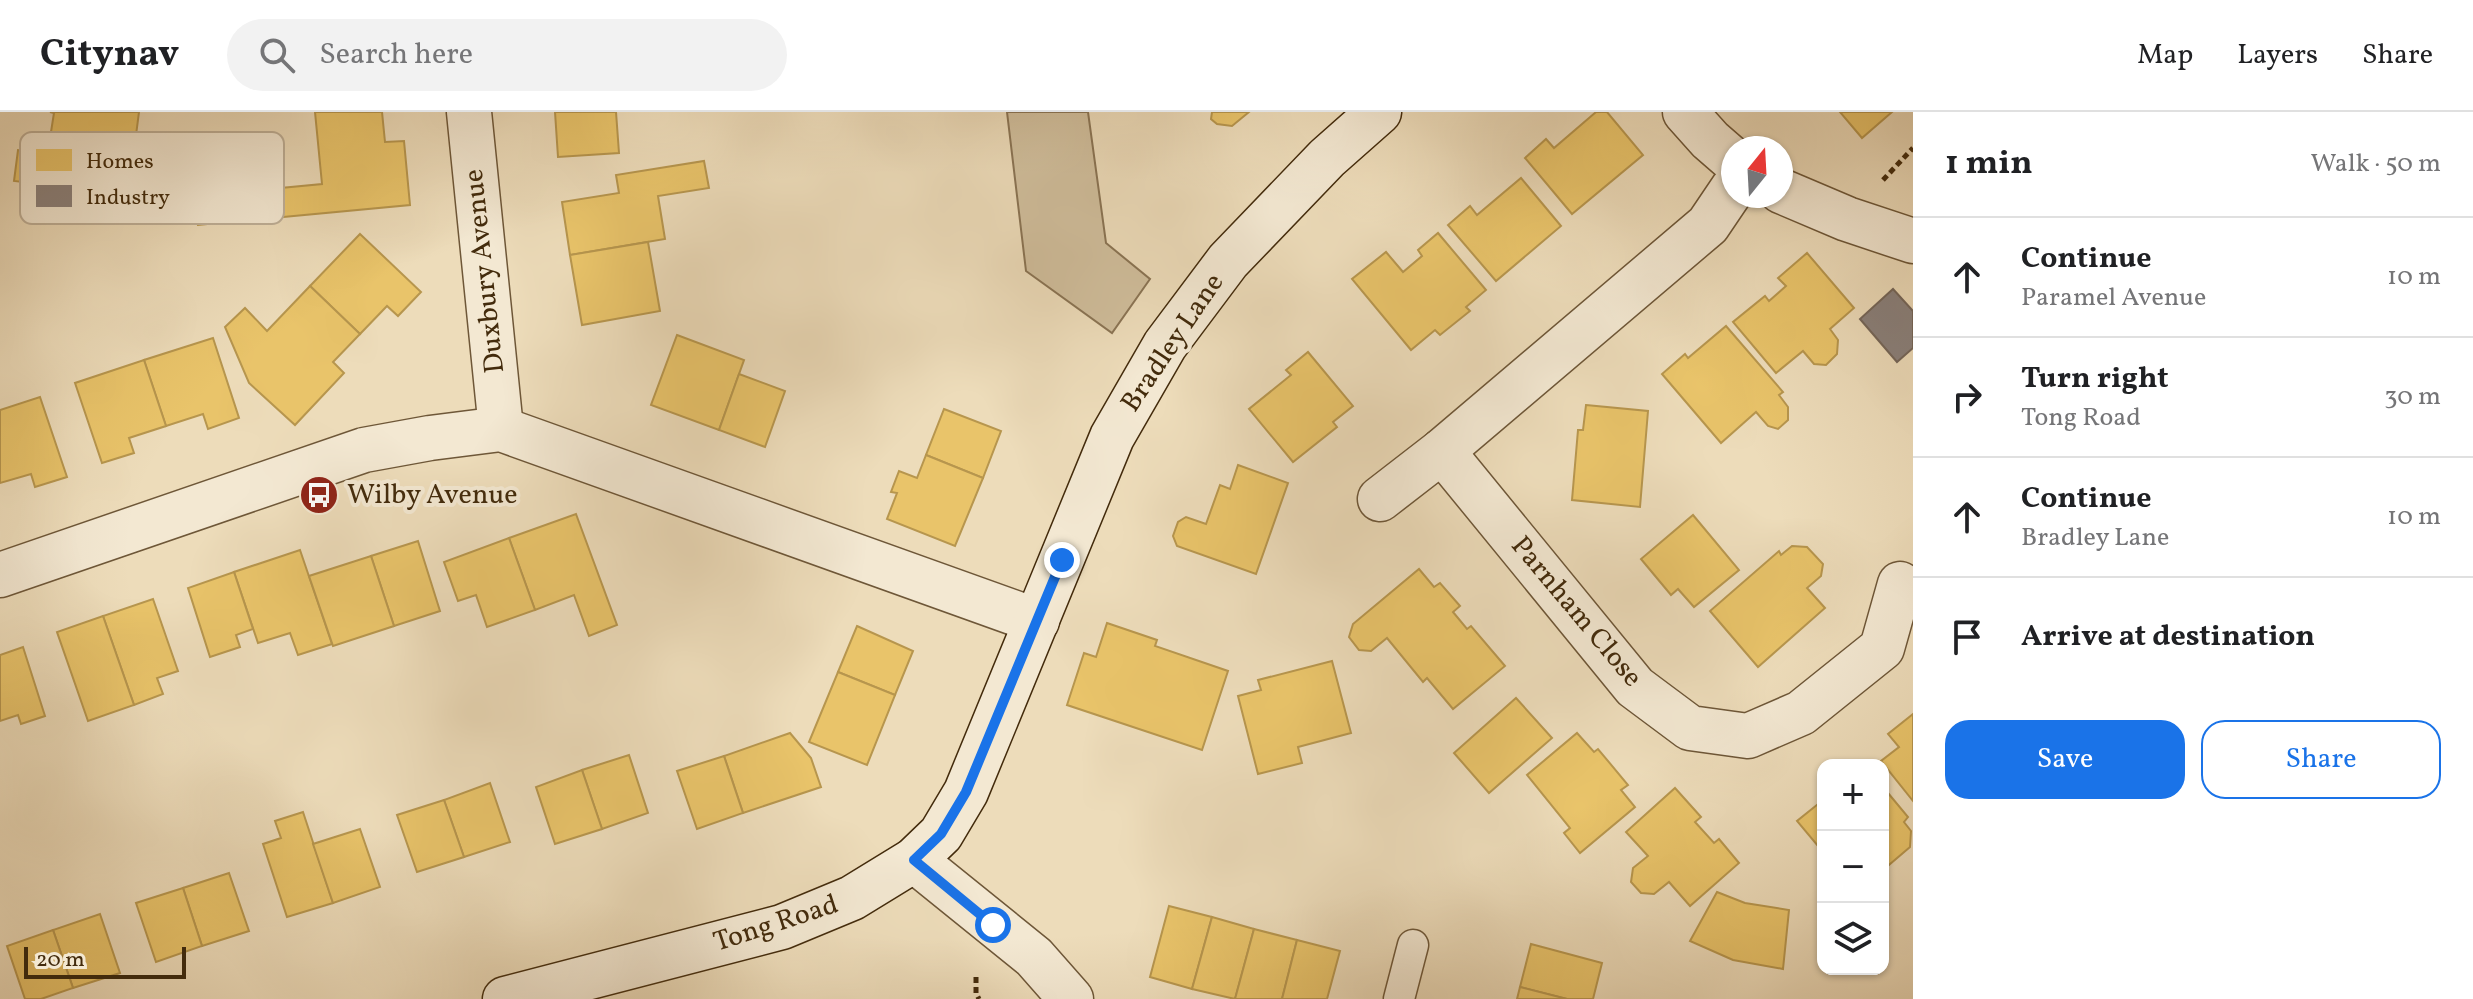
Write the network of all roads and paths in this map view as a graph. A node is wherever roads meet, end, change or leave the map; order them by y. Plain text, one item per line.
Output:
1 (469, 112) edge
2 (1379, 112) edge
3 (1685, 112) edge
4 (1721, 150) edge
5 (1793, 196) edge
6 (1721, 206) edge
7 (1913, 241) edge
8 (501, 429) junction
9 (1442, 451) junction
10 (1380, 499) dead end
11 (0, 575) edge
12 (1900, 584) dead end
13 (1037, 621) junction
14 (914, 860) junction
15 (1413, 945) dead end
16 (505, 999) edge
17 (1071, 999) edge
18 (1399, 999) edge

1 - 8 street, Duxbury Avenue
2 - 13 street, Bradley Lane
3 - 4 street
5 - 7 street
6 - 9 street
8 - 11 street
8 - 13 street
9 - 10 street
9 - 12 street, Parnham Close
13 - 14 street, Tong Road
14 - 16 street, Tong Road
14 - 17 street
15 - 18 lane

